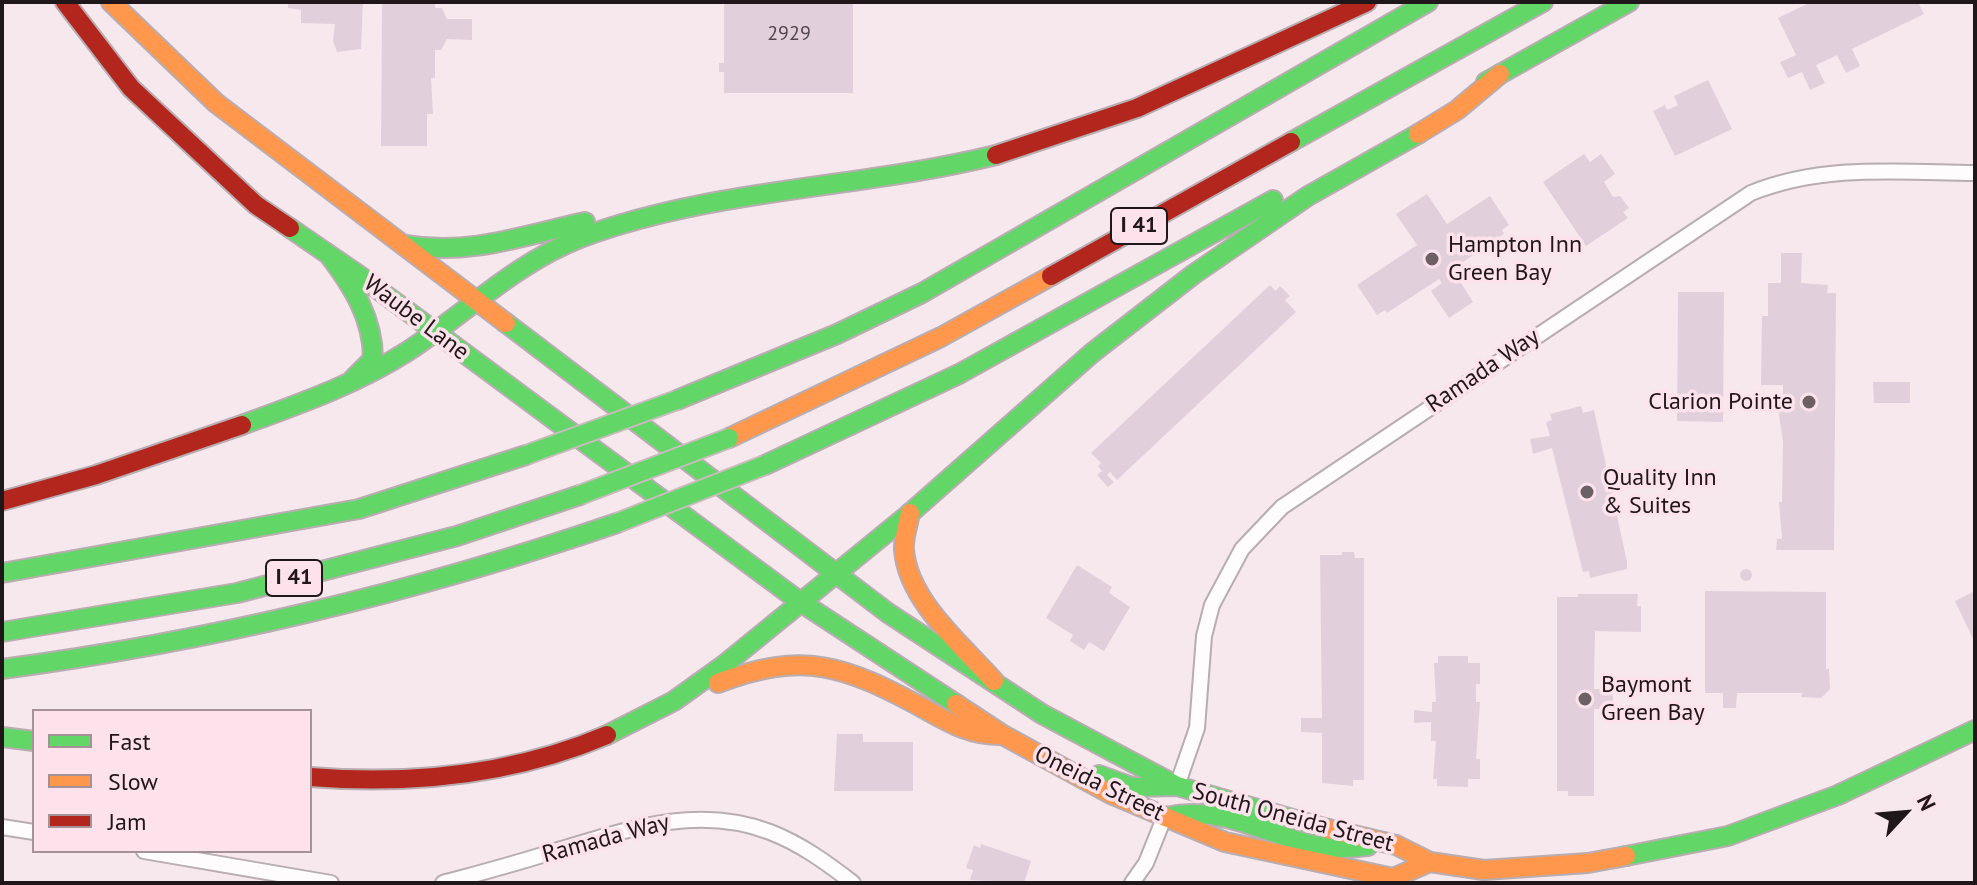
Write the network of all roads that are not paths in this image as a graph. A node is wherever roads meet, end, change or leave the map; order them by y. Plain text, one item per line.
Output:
1 (65, 2) edge
2 (111, 2) edge
3 (1367, 2) edge
4 (1428, 2) edge
5 (1543, 2) edge
6 (1629, 2) edge
7 (1500, 74) junction
8 (1975, 173) edge
9 (628, 222) junction
10 (407, 245) junction
11 (329, 255) junction
12 (476, 298) junction
13 (434, 332) junction
14 (349, 383) junction
15 (2, 501) edge
16 (910, 513) junction
17 (2, 573) edge
18 (837, 574) junction
19 (799, 601) junction
20 (2, 632) edge
21 (2, 669) edge
22 (994, 681) junction
23 (674, 701) junction
24 (1975, 730) edge
25 (1003, 735) junction
26 (2, 737) edge
27 (32, 741) edge
28 (312, 777) edge
29 (1177, 786) junction
30 (1164, 818) junction
31 (2, 827) edge
32 (32, 832) edge
33 (1396, 845) junction
34 (156, 853) edge
35 (1430, 862) junction
36 (331, 883) edge
37 (443, 883) edge
38 (853, 883) edge
39 (1132, 883) edge

1 - 11 main road, Waube Lane
2 - 10 main road
3 - 9 main road
4 - 17 main road, I 41, bridge
5 - 20 main road, I 41, bridge
6 - 7 main road
7 - 16 main road
7 - 21 main road, bridge
8 - 29 street, Ramada Way
9 - 10 main road
9 - 12 main road
10 - 12 main road
11 - 13 main road, Waube Lane
11 - 14 main road
12 - 13 main road
12 - 18 main road
13 - 14 main road
13 - 19 main road, Waube Lane
14 - 15 main road
16 - 18 main road
16 - 22 main road
18 - 19 main road
18 - 22 main road, South Oneida Street
19 - 23 main road
19 - 25 main road, Oneida Street
22 - 29 main road, South Oneida Street
23 - 25 main road
23 - 28 main road
24 - 35 main road, South Oneida Street
25 - 29 main road
25 - 30 main road, Oneida Street
26 - 27 main road
29 - 33 main road, South Oneida Street
30 - 33 main road
30 - 35 main road, Oneida Street
30 - 39 street
31 - 32 street
33 - 35 main road, South Oneida Street
34 - 36 street
37 - 38 street, Ramada Way

